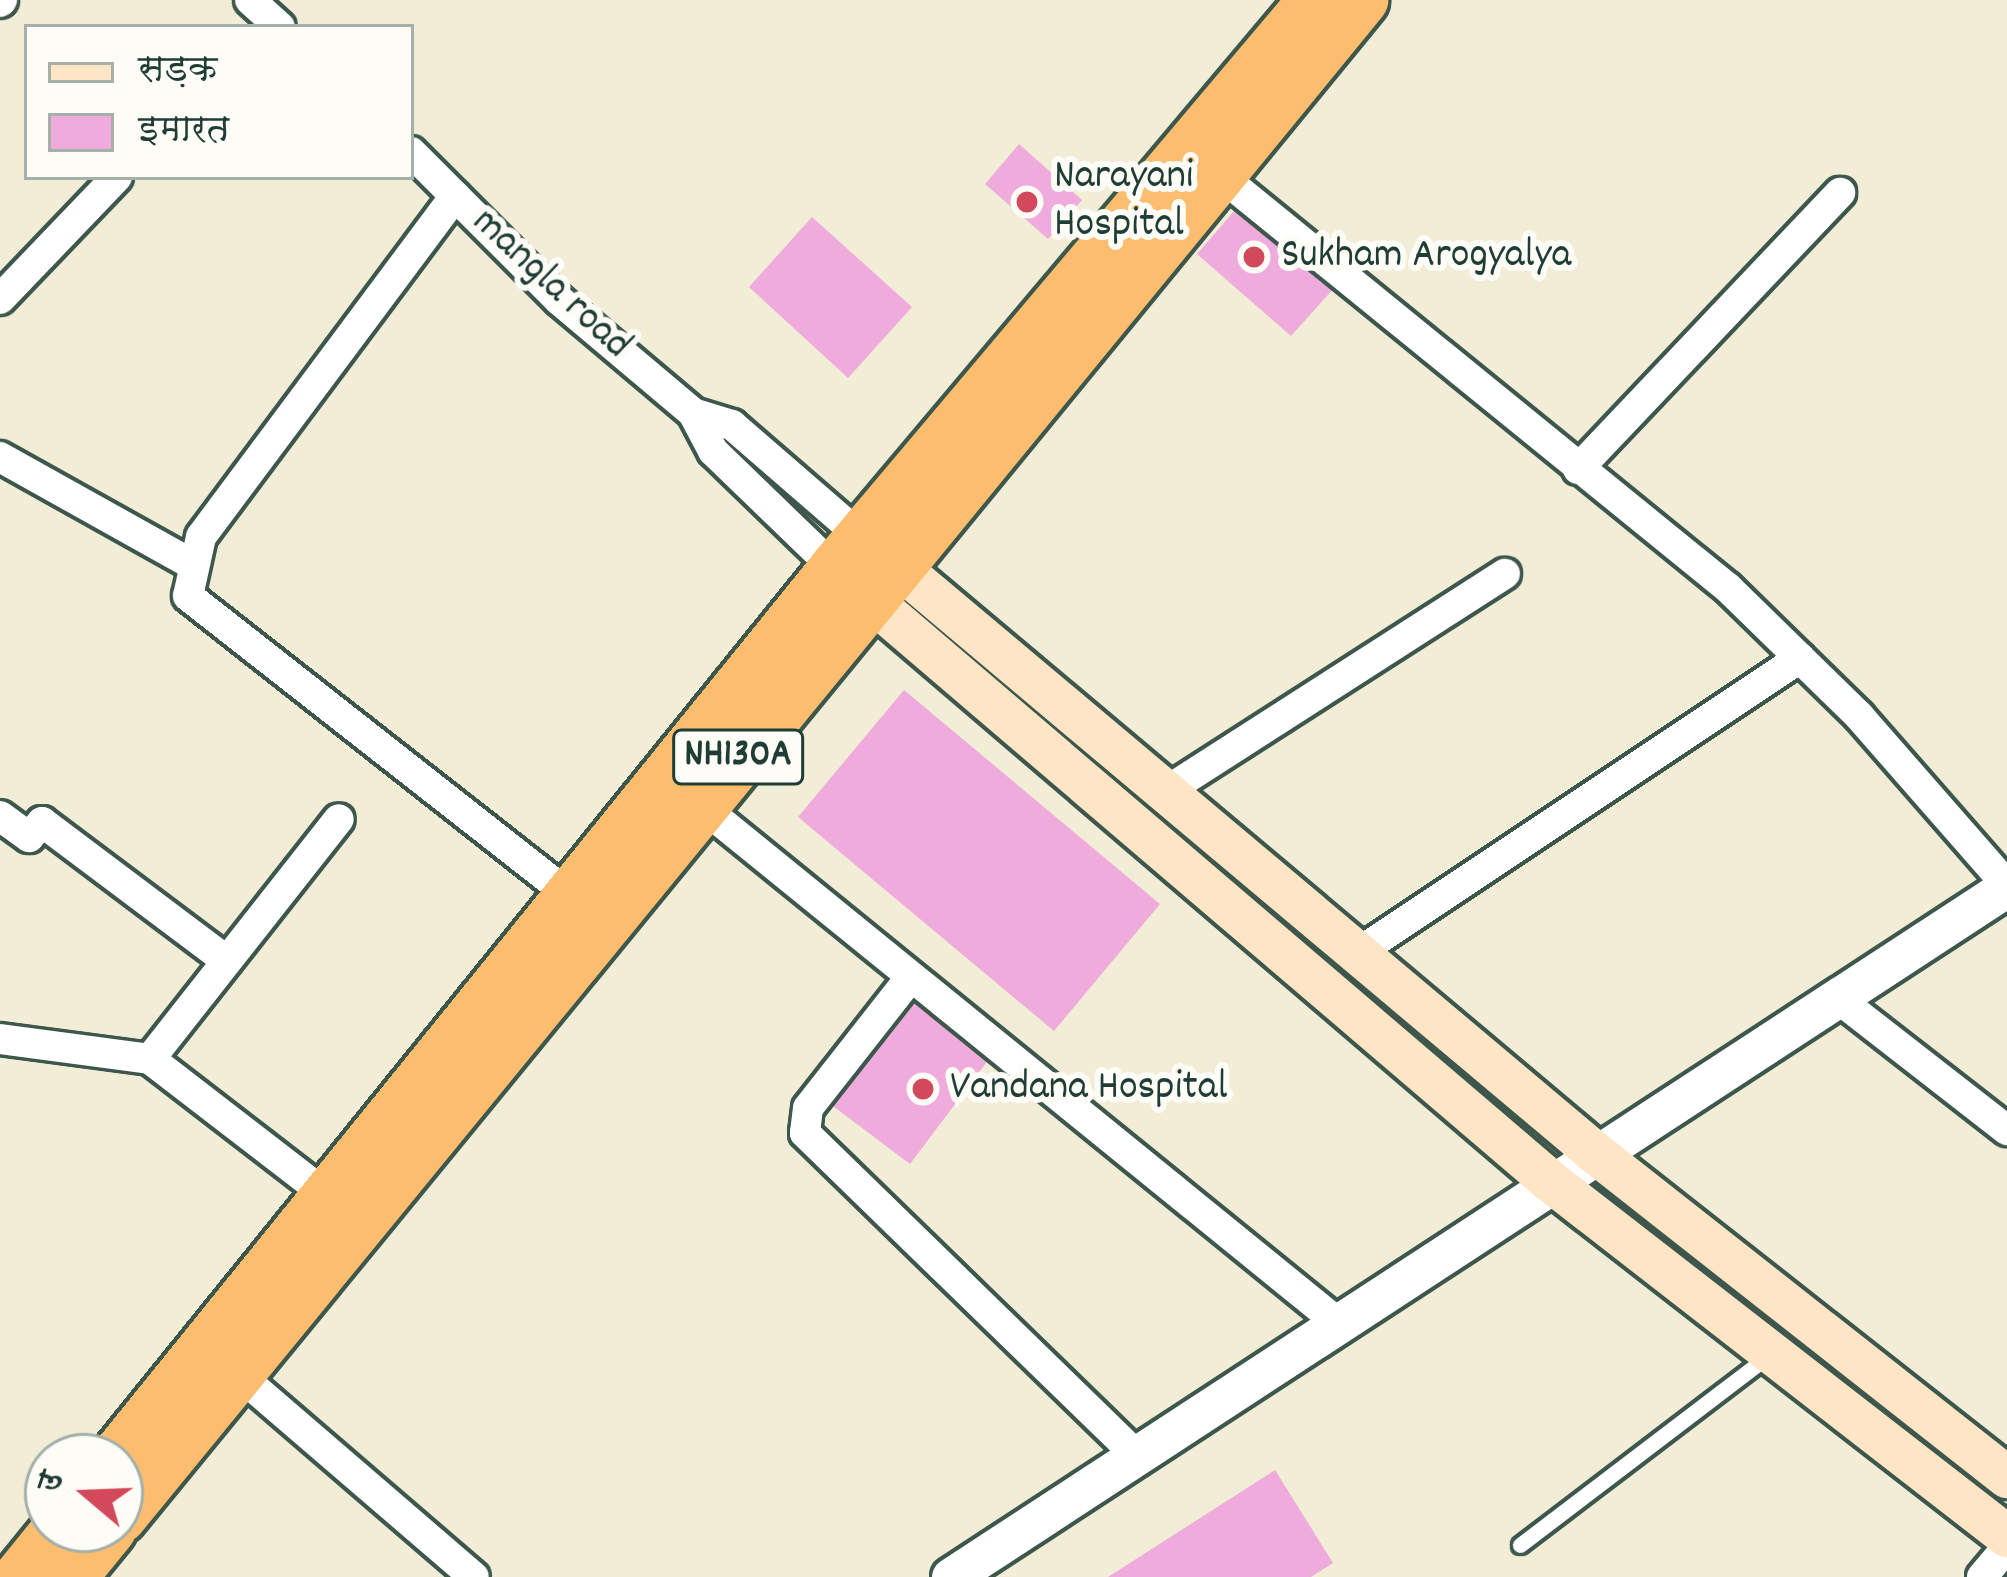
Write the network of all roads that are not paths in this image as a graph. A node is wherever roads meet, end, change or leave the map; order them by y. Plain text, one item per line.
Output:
1 (1313, 0) edge
2 (1362, 0) edge
3 (414, 155) edge
4 (1215, 171) junction
5 (114, 180) edge
6 (1840, 193) dead end
7 (455, 196) junction
8 (0, 299) edge
9 (0, 457) edge
10 (1578, 469) junction
11 (190, 562) junction
12 (865, 567) junction
13 (1504, 574) dead end
14 (1800, 658) junction
15 (1165, 792) junction
16 (699, 804) junction
17 (0, 816) edge
18 (339, 819) dead end
19 (2007, 886) edge
20 (571, 896) junction
21 (1359, 952) junction
22 (226, 961) junction
23 (910, 977) junction
24 (1836, 998) junction
25 (0, 1039) edge
26 (150, 1059) junction
27 (2007, 1130) edge
28 (1594, 1153) junction
29 (1550, 1180) junction
30 (325, 1224) junction
31 (1336, 1322) junction
32 (1772, 1354) junction
33 (238, 1374) junction
34 (138, 1433) edge
35 (1136, 1455) junction
36 (2007, 1477) edge
37 (144, 1488) edge
38 (2007, 1536) edge
39 (1520, 1545) dead end
40 (2007, 1547) edge
41 (38, 1553) edge
42 (90, 1553) edge
43 (18, 1577) edge
44 (71, 1577) edge
45 (474, 1577) edge
46 (951, 1577) edge
47 (1982, 1577) edge

1 - 12 highway, NH130A
2 - 4 highway, NH130A
3 - 7 street, mangla road
4 - 10 street
4 - 12 highway, NH130A
5 - 8 street
6 - 10 street
7 - 11 street
7 - 12 street, mangla road
9 - 11 street
10 - 14 street
11 - 20 street
12 - 15 main road
12 - 16 highway, NH130A
12 - 20 highway, NH130A
12 - 29 main road
13 - 15 street
14 - 19 street
14 - 21 street
15 - 21 main road
16 - 23 street
16 - 30 highway, NH130A
17 - 22 street
18 - 22 street
19 - 24 street
20 - 30 highway, NH130A
21 - 28 main road
22 - 26 street
23 - 31 street
23 - 35 street
24 - 27 street
24 - 28 street
25 - 26 street
26 - 30 street
28 - 29 street
28 - 36 main road
29 - 31 street
29 - 32 main road
30 - 33 highway, NH130A
30 - 34 highway, NH130A
31 - 35 street
32 - 38 main road
32 - 39 lane
33 - 37 highway, NH130A
33 - 45 street
35 - 46 street
40 - 47 street
41 - 43 highway
42 - 44 highway

